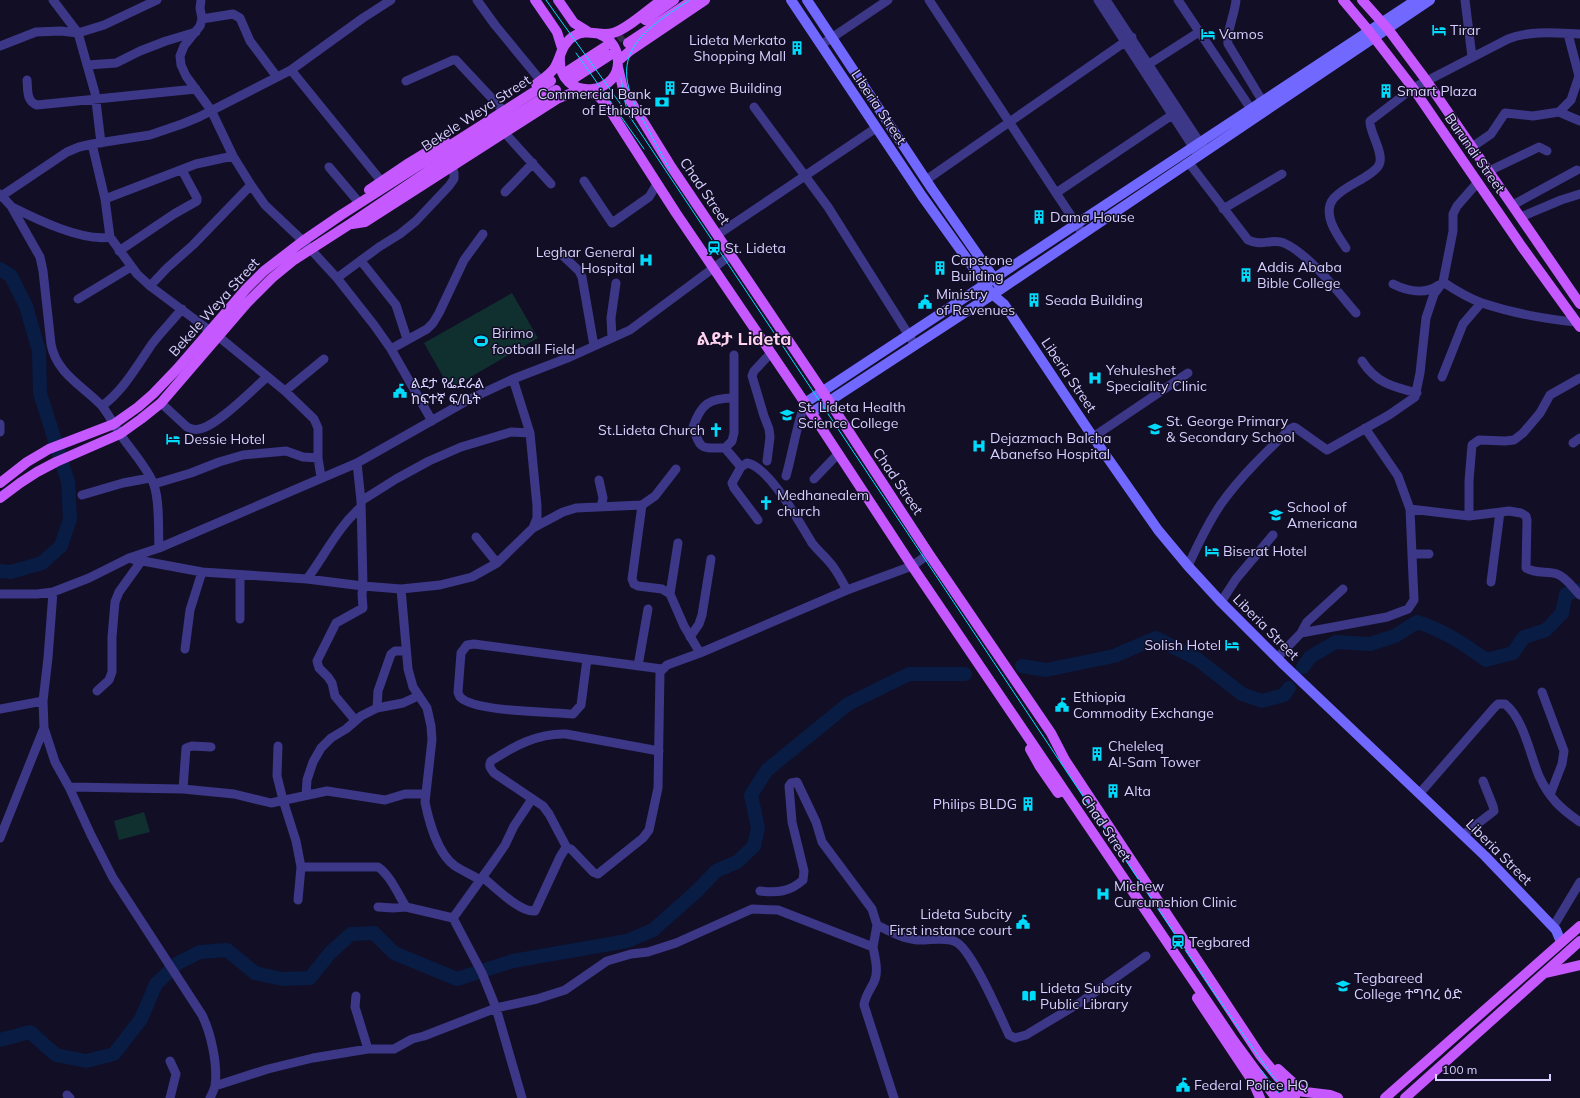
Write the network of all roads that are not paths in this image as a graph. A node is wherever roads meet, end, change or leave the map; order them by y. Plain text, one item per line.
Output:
1 (53, 0) edge
2 (201, 0) edge
3 (391, 0) edge
4 (477, 0) edge
5 (535, 0) edge
6 (558, 0) edge
7 (662, 0) edge
8 (674, 0) edge
9 (693, 0) edge
10 (706, 0) edge
11 (791, 0) edge
12 (807, 0) edge
13 (888, 0) edge
14 (929, 0) edge
15 (1098, 0) edge
16 (1106, 0) edge
17 (1178, 0) edge
18 (1236, 0) edge
19 (1343, 0) edge
20 (1362, 0) edge
21 (1416, 0) edge
22 (1430, 0) edge
23 (1465, 0) edge
24 (154, 1) edge
25 (202, 18) junction
26 (1385, 26) junction
27 (196, 32) junction
28 (592, 32) junction
29 (1199, 32) junction
30 (78, 33) junction
31 (1568, 34) junction
32 (1580, 34) edge
33 (1372, 35) junction
34 (832, 38) junction
35 (1129, 40) junction
36 (0, 46) edge
37 (821, 46) junction
38 (561, 51) junction
39 (1472, 57) junction
40 (613, 58) junction
41 (1149, 64) junction
42 (88, 65) junction
43 (291, 70) junction
44 (570, 75) dead end
45 (277, 77) junction
46 (27, 80) dead end
47 (1426, 80) junction
48 (406, 81) dead end
49 (549, 84) junction
50 (1413, 88) junction
51 (196, 89) junction
52 (584, 89) junction
53 (96, 99) junction
54 (1265, 106) junction
55 (500, 107) junction
56 (754, 107) dead end
57 (211, 110) junction
58 (1176, 112) junction
59 (1559, 112) junction
60 (1254, 113) junction
61 (1580, 121) edge
62 (1009, 123) junction
63 (876, 128) junction
64 (504, 132) junction
65 (97, 143) junction
66 (901, 143) junction
67 (1472, 147) junction
68 (1200, 149) junction
69 (891, 150) junction
70 (1547, 151) dead end
71 (233, 156) junction
72 (1189, 163) junction
73 (533, 164) junction
74 (452, 166) junction
75 (328, 167) dead end
76 (182, 170) junction
77 (1577, 170) dead end
78 (1489, 171) junction
79 (1282, 174) dead end
80 (806, 175) junction
81 (926, 180) junction
82 (584, 181) dead end
83 (382, 182) junction
84 (1478, 182) junction
85 (551, 184) dead end
86 (657, 184) junction
87 (251, 185) junction
88 (505, 192) dead end
89 (1056, 193) junction
90 (1580, 194) edge
91 (0, 196) edge
92 (105, 199) junction
93 (356, 199) junction
94 (11, 206) junction
95 (1513, 206) junction
96 (1223, 209) junction
97 (341, 215) junction
98 (1521, 217) junction
99 (350, 224) junction
100 (1077, 225) junction
101 (483, 234) dead end
102 (1083, 234) junction
103 (717, 235) junction
104 (110, 237) junction
105 (1535, 239) junction
106 (304, 241) junction
107 (1522, 247) junction
108 (1346, 248) dead end
109 (311, 249) junction
110 (119, 252) junction
111 (560, 253) dead end
112 (731, 255) junction
113 (360, 261) junction
114 (131, 267) junction
115 (713, 268) junction
116 (337, 278) junction
117 (995, 279) junction
118 (1443, 282) junction
119 (616, 283) dead end
120 (1393, 284) dead end
121 (986, 285) junction
122 (150, 286) junction
123 (997, 292) junction
124 (78, 299) dead end
125 (1481, 303) junction
126 (1580, 304) edge
127 (182, 309) junction
128 (1356, 313) dead end
129 (1578, 324) edge
130 (209, 330) junction
131 (909, 335) junction
132 (219, 337) junction
133 (612, 338) junction
134 (407, 339) junction
135 (915, 345) junction
136 (594, 346) junction
137 (391, 349) junction
138 (771, 353) junction
139 (734, 355) dead end
140 (324, 359) dead end
141 (1362, 361) dead end
142 (1188, 373) dead end
143 (267, 377) junction
144 (1442, 377) dead end
145 (1580, 378) edge
146 (513, 379) junction
147 (286, 391) junction
148 (823, 392) junction
149 (1417, 393) junction
150 (734, 398) junction
151 (829, 401) junction
152 (161, 403) junction
153 (102, 406) junction
154 (806, 409) junction
155 (432, 421) junction
156 (0, 424) edge
157 (114, 424) junction
158 (1365, 428) junction
159 (0, 432) edge
160 (530, 432) junction
161 (120, 434) junction
162 (1093, 436) junction
163 (725, 448) junction
164 (838, 454) junction
165 (318, 458) junction
166 (767, 461) dead end
167 (357, 463) junction
168 (741, 467) junction
169 (676, 469) dead end
170 (786, 476) dead end
171 (321, 477) junction
172 (814, 478) dead end
173 (599, 480) dead end
174 (152, 481) junction
175 (0, 483) edge
176 (82, 494) dead end
177 (0, 498) edge
178 (361, 504) junction
179 (642, 505) junction
180 (601, 507) junction
181 (1410, 509) junction
182 (1500, 512) junction
183 (1469, 516) junction
184 (758, 520) dead end
185 (533, 528) junction
186 (1273, 535) dead end
187 (476, 537) dead end
188 (678, 543) dead end
189 (159, 548) junction
190 (929, 554) junction
191 (1413, 554) junction
192 (1429, 554) dead end
193 (129, 558) junction
194 (711, 559) dead end
195 (142, 560) junction
196 (497, 563) junction
197 (912, 566) junction
198 (1188, 566) junction
199 (202, 572) junction
200 (240, 575) junction
201 (308, 579) junction
202 (1491, 582) dead end
203 (363, 586) junction
204 (401, 589) junction
205 (1343, 589) dead end
206 (847, 590) junction
207 (53, 592) junction
208 (0, 594) edge
209 (670, 594) junction
210 (1579, 594) edge
211 (1221, 602) junction
212 (648, 609) dead end
213 (240, 619) dead end
214 (1301, 633) junction
215 (690, 637) junction
216 (185, 649) dead end
217 (406, 651) junction
218 (700, 653) junction
219 (587, 658) junction
220 (1277, 658) junction
221 (638, 666) junction
222 (662, 669) junction
223 (97, 691) dead end
224 (1542, 692) dead end
225 (418, 696) junction
226 (43, 701) junction
227 (377, 708) junction
228 (0, 709) edge
229 (355, 720) junction
230 (44, 728) junction
231 (1024, 730) junction
232 (278, 746) dead end
233 (211, 747) dead end
234 (659, 751) junction
235 (1483, 780) dead end
236 (70, 787) junction
237 (183, 789) junction
238 (1420, 793) junction
239 (426, 794) junction
240 (306, 795) junction
241 (1550, 795) junction
242 (532, 799) junction
243 (283, 800) junction
244 (1580, 822) edge
245 (1463, 835) junction
246 (0, 838) edge
247 (567, 848) junction
248 (301, 867) junction
249 (481, 879) junction
250 (1580, 882) edge
251 (760, 891) dead end
252 (298, 900) dead end
253 (378, 907) dead end
254 (406, 907) junction
255 (453, 918) junction
256 (877, 925) junction
257 (1580, 926) edge
258 (1554, 928) junction
259 (1570, 935) junction
260 (1580, 941) edge
261 (1561, 942) junction
262 (873, 947) junction
263 (1575, 951) edge
264 (1146, 956) dead end
265 (1580, 965) edge
266 (1544, 974) junction
267 (356, 996) dead end
268 (496, 1008) junction
269 (1468, 1024) junction
270 (1477, 1034) junction
271 (368, 1049) junction
272 (170, 1061) dead end
273 (215, 1086) junction
274 (1297, 1093) edge
275 (160, 1098) edge
276 (170, 1098) edge
277 (210, 1098) edge
278 (522, 1098) edge
279 (894, 1098) edge
280 (1260, 1098) edge
281 (1276, 1098) edge
282 (1280, 1098) edge
283 (1338, 1098) edge
284 (1385, 1098) edge
285 (1405, 1098) edge

1 - 30 street
2 - 25 street
3 - 43 street
4 - 49 street
5 - 38 main road
6 - 28 main road
7 - 28 main road
8 - 9 main road
10 - 40 main road
11 - 37 street, Liberia Street
12 - 34 street, Liberia Street
13 - 34 street
14 - 62 street
15 - 35 street
16 - 35 street
17 - 29 street
18 - 54 street
19 - 33 main road, Burundi Street
20 - 26 main road, Burundi Street
21 - 26 street
22 - 26 street
23 - 39 street
24 - 30 street
25 - 27 street
25 - 45 street
26 - 33 street
26 - 47 main road, Burundi Street
27 - 42 street
27 - 51 street
28 - 38 main road
28 - 40 main road
29 - 41 street
29 - 60 street
30 - 36 street
30 - 42 street
31 - 32 street
31 - 39 street
31 - 59 street
33 - 50 main road, Burundi Street
33 - 54 street
34 - 37 street
34 - 66 street, Liberia Street
35 - 41 street
35 - 58 street
35 - 62 street
37 - 63 street, Liberia Street
38 - 49 main road
38 - 52 main road
39 - 47 street
40 - 44 main road
40 - 52 main road
40 - 103 main road, Chad Street
41 - 58 street
42 - 53 street
43 - 45 street
43 - 83 street
45 - 57 street
46 - 53 street
47 - 50 street
47 - 67 main road, Burundi Street
48 - 55 street
49 - 55 main road
49 - 97 main road, Bekele Weya Street
49 - 99 main road
50 - 84 main road, Burundi Street
50 - 108 street
51 - 53 street
51 - 57 street
52 - 64 main road
52 - 86 main road, Chad Street
53 - 65 street
54 - 60 street
55 - 83 main road
56 - 80 street
57 - 65 street
57 - 71 street
58 - 68 street
58 - 89 street
59 - 61 street
59 - 67 street
60 - 68 street
62 - 81 street
62 - 89 street
63 - 69 street, Liberia Street
63 - 80 street
64 - 73 street
64 - 74 main road
65 - 91 street
65 - 92 street
66 - 69 street
66 - 81 street, Liberia Street
67 - 78 main road, Burundi Street
68 - 72 street
68 - 100 street
69 - 121 street, Liberia Street
70 - 78 street
71 - 76 street
71 - 87 street
72 - 96 street
72 - 102 street
73 - 85 street
73 - 88 street
74 - 99 main road
74 - 113 street
75 - 93 street
76 - 92 street
76 - 110 street
77 - 95 street
78 - 95 main road, Burundi Street
79 - 96 street
80 - 103 street
80 - 131 street
81 - 117 street, Liberia Street
82 - 86 street
83 - 93 main road
84 - 107 main road, Burundi Street
84 - 118 street
86 - 115 main road, Chad Street
87 - 106 street
87 - 122 street
89 - 100 street
90 - 98 street
91 - 94 street
92 - 104 street
93 - 97 main road
94 - 104 street
94 - 153 street
95 - 98 main road, Burundi Street
96 - 128 street
97 - 106 main road, Bekele Weya Street
98 - 105 main road, Burundi Street
99 - 109 main road
100 - 102 street
100 - 117 street
101 - 134 street
102 - 123 street
103 - 112 main road, Chad Street
104 - 110 street
105 - 107 main road
105 - 126 main road, Burundi Street
106 - 109 street
106 - 130 main road, Bekele Weya Street
107 - 129 main road, Burundi Street
109 - 116 street
109 - 132 main road
110 - 114 street
111 - 136 street
112 - 115 street
112 - 148 main road, Chad Street
113 - 116 street
113 - 134 street
114 - 122 street
114 - 124 street
115 - 133 street
115 - 138 main road, Chad Street
116 - 137 street
117 - 121 street
117 - 123 street, Liberia Street
118 - 120 street
118 - 125 street
118 - 149 street
119 - 133 street
121 - 123 street, Liberia Street
121 - 131 street
122 - 127 street
123 - 135 street
123 - 162 street, Liberia Street
125 - 129 street
125 - 144 street
127 - 130 street
127 - 153 street
130 - 157 main road, Bekele Weya Street
131 - 135 street
131 - 148 street
132 - 143 street
132 - 152 main road
133 - 136 street
134 - 137 street
135 - 151 street
136 - 146 street
137 - 155 street
138 - 154 main road, Chad Street
138 - 166 street
139 - 150 street
140 - 147 street
141 - 149 street
142 - 162 street
143 - 147 street
143 - 152 street
145 - 183 street
146 - 155 street
146 - 160 street
147 - 165 street
148 - 151 main road, Chad Street
148 - 154 street
149 - 158 street
150 - 163 street
150 - 163 street
151 - 154 street
151 - 190 main road, Chad Street
152 - 161 main road
153 - 157 street
154 - 164 main road, Chad Street
154 - 170 street
155 - 167 street
156 - 159 street
157 - 161 street
157 - 175 main road, Bekele Weya Street
158 - 181 street
158 - 198 street
160 - 178 street
160 - 185 street
161 - 174 street
161 - 177 main road
162 - 198 street, Liberia Street
163 - 168 street
164 - 172 street
164 - 197 main road, Chad Street
165 - 171 street
165 - 174 street
167 - 171 street
167 - 178 street
168 - 184 street
168 - 206 street
169 - 179 street
171 - 189 street
173 - 180 street
174 - 176 street
174 - 189 street
178 - 201 street
178 - 203 street
179 - 180 street
179 - 209 street
180 - 185 street
181 - 183 street
181 - 191 street
182 - 183 street
182 - 202 street
182 - 210 street
185 - 196 street
186 - 211 street
187 - 196 street
188 - 209 street
189 - 193 street
190 - 197 street
190 - 274 main road, Chad Street
191 - 192 street
191 - 214 street
193 - 195 street
193 - 207 street
194 - 215 street
195 - 199 street
195 - 223 street
196 - 204 street
197 - 206 street
197 - 231 main road, Chad Street
198 - 211 street, Liberia Street
199 - 200 street
199 - 216 street
200 - 201 street
200 - 213 street
201 - 203 street
203 - 204 street
203 - 229 street
204 - 217 street
205 - 214 street
206 - 218 street
207 - 208 street
207 - 226 street
209 - 215 street
211 - 220 street, Liberia Street
212 - 221 street
214 - 220 street
215 - 218 street
217 - 225 street
217 - 227 street
218 - 222 street
219 - 219 street
219 - 221 street
220 - 238 street, Liberia Street
221 - 222 street
222 - 234 street
224 - 241 street
225 - 227 street
225 - 239 street
226 - 228 street
226 - 230 street
227 - 229 street
229 - 240 street
230 - 236 street
230 - 246 street
231 - 280 main road, Chad Street
231 - 281 main road, Chad Street
232 - 243 street
233 - 237 street
234 - 242 street
234 - 247 street
235 - 245 street
236 - 237 street
236 - 273 street
237 - 243 street
238 - 241 street
238 - 245 street, Liberia Street
239 - 240 street
239 - 249 street
240 - 243 street
241 - 244 street
242 - 247 street
242 - 249 street
243 - 248 street
245 - 258 street, Liberia Street
247 - 249 street
248 - 252 street
248 - 254 street
249 - 255 street
250 - 258 street
251 - 256 street
253 - 254 street
254 - 255 street
255 - 268 street
256 - 262 street
256 - 264 street
257 - 259 main road
258 - 259 street, Liberia Street
258 - 261 street, Liberia Street
259 - 260 main road
259 - 261 main road
260 - 263 main road
261 - 263 main road
261 - 269 main road
262 - 268 street
262 - 279 street
263 - 266 main road
265 - 266 main road
266 - 270 main road
267 - 271 street
268 - 271 street
268 - 278 street
269 - 270 main road
269 - 284 main road
270 - 285 main road
271 - 273 street
272 - 276 street
273 - 277 street
274 - 282 main road, bridge
274 - 283 main road
275 - 276 street

